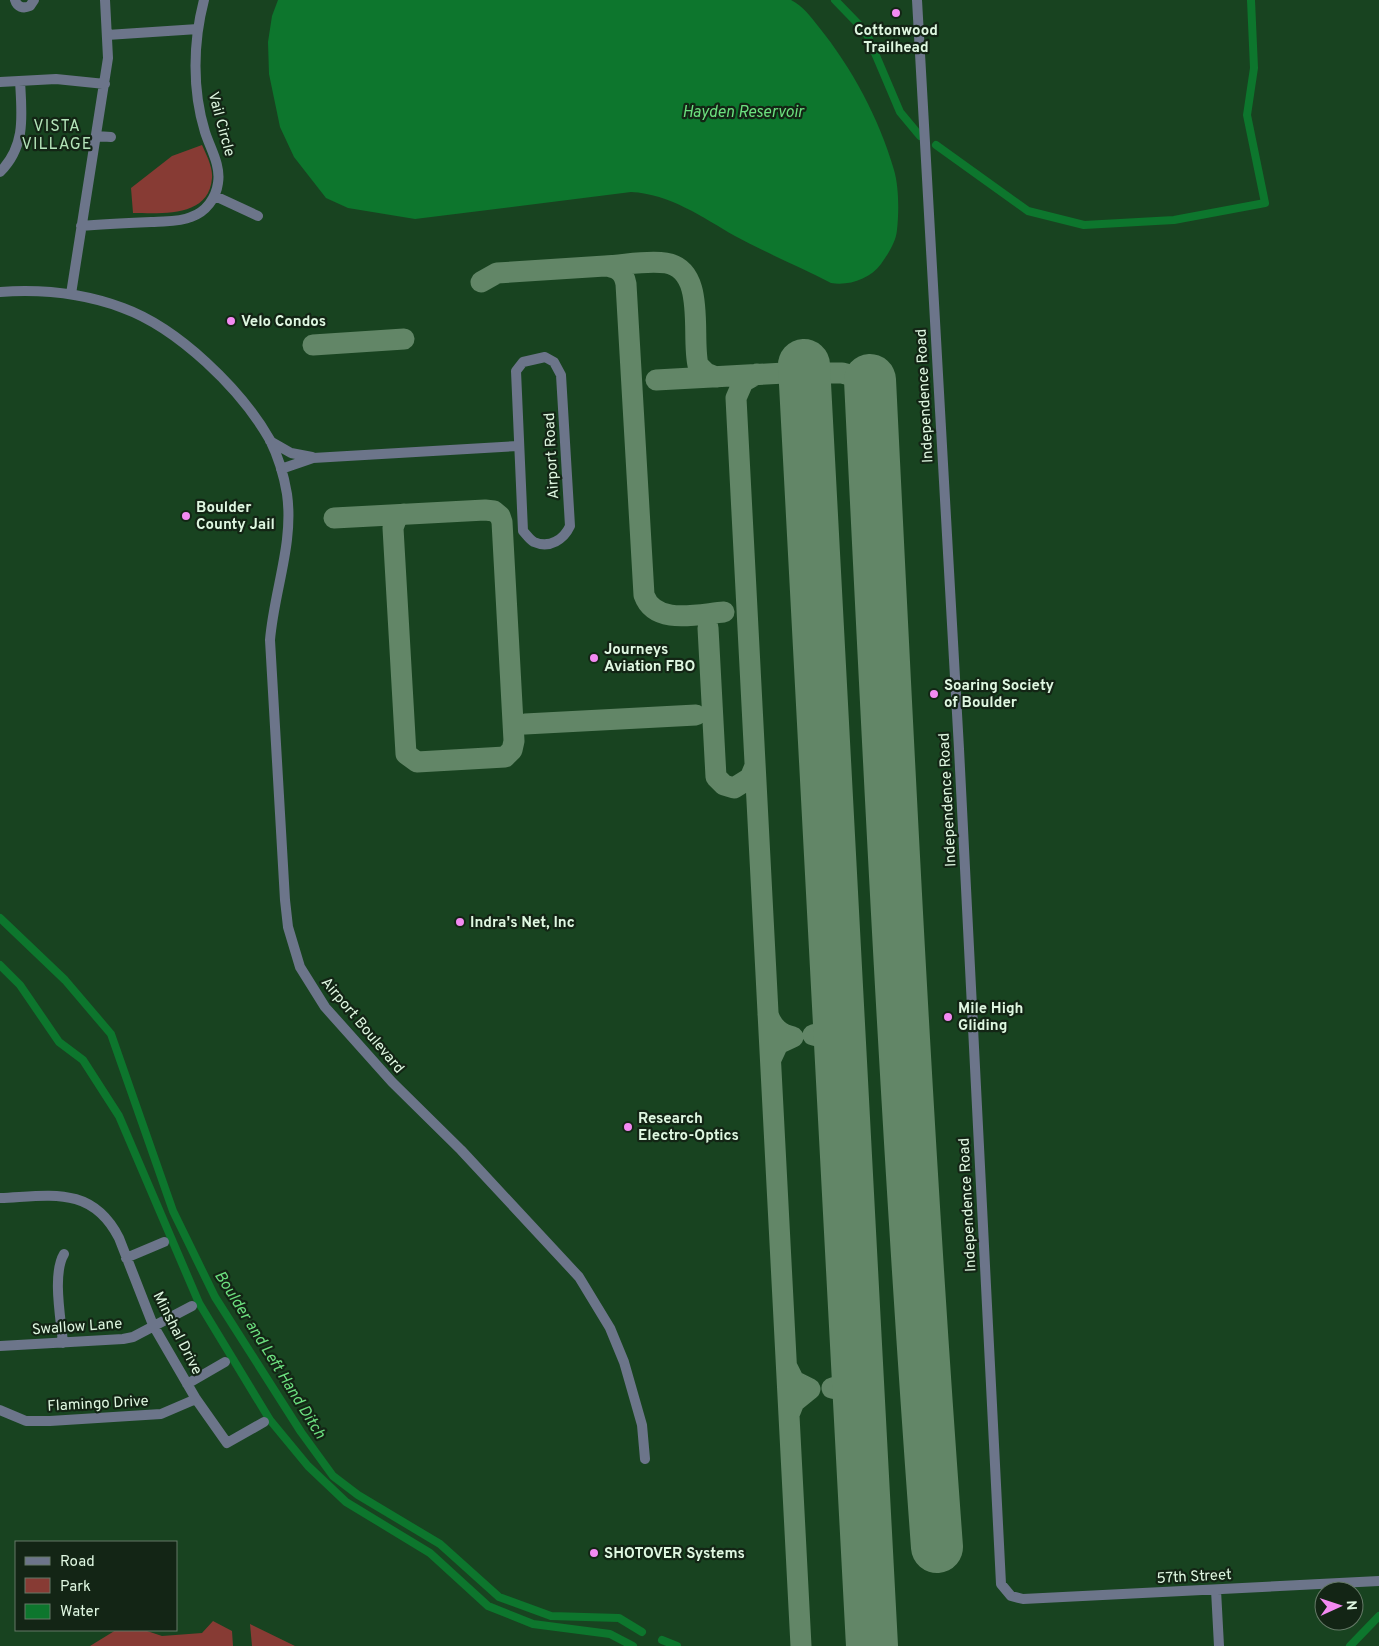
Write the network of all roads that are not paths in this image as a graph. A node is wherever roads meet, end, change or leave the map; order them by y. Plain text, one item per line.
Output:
1 (15, 0) edge
2 (34, 0) edge
3 (105, 0) edge
4 (204, 0) edge
5 (917, 0) edge
6 (198, 29) junction
7 (107, 35) junction
8 (20, 81) junction
9 (0, 82) edge
10 (104, 84) junction
11 (96, 136) junction
12 (111, 137) dead end
13 (0, 172) edge
14 (214, 196) junction
15 (258, 216) dead end
16 (81, 226) junction
17 (0, 292) edge
18 (71, 294) junction
19 (270, 441) junction
20 (518, 446) junction
21 (313, 458) junction
22 (281, 469) junction
23 (0, 1198) edge
24 (164, 1242) dead end
25 (64, 1254) dead end
26 (126, 1258) junction
27 (192, 1306) dead end
28 (153, 1325) junction
29 (63, 1343) junction
30 (0, 1346) edge
31 (225, 1362) dead end
32 (187, 1384) junction
33 (196, 1399) junction
34 (0, 1410) edge
35 (264, 1422) dead end
36 (645, 1459) dead end
37 (1379, 1581) edge
38 (1216, 1590) junction
39 (1011, 1596) joint
40 (1219, 1646) edge

1 - 2 street
3 - 7 street
4 - 6 street, Vail Circle
5 - 39 street, Independence Road
6 - 7 street
6 - 14 street, Vail Circle
7 - 10 street
8 - 9 street
8 - 10 street
8 - 13 street
10 - 11 street
11 - 12 street
11 - 16 street
14 - 15 street
14 - 16 street
16 - 18 street
17 - 18 street
18 - 19 street
19 - 21 street
19 - 22 street
20 - 20 street, Airport Road
20 - 21 street
21 - 22 street
22 - 36 street, Airport Boulevard
23 - 26 street, Minshal Drive
24 - 26 street
25 - 29 street
26 - 28 street, Minshal Drive
27 - 28 street, Swallow Lane
28 - 29 street, Swallow Lane
28 - 32 street, Minshal Drive
29 - 30 street, Swallow Lane
31 - 32 street
32 - 33 street, Minshal Drive
33 - 34 street, Flamingo Drive
33 - 35 street, Minshal Drive
37 - 38 street, 57th Street
38 - 39 street, 57th Street
38 - 40 street

